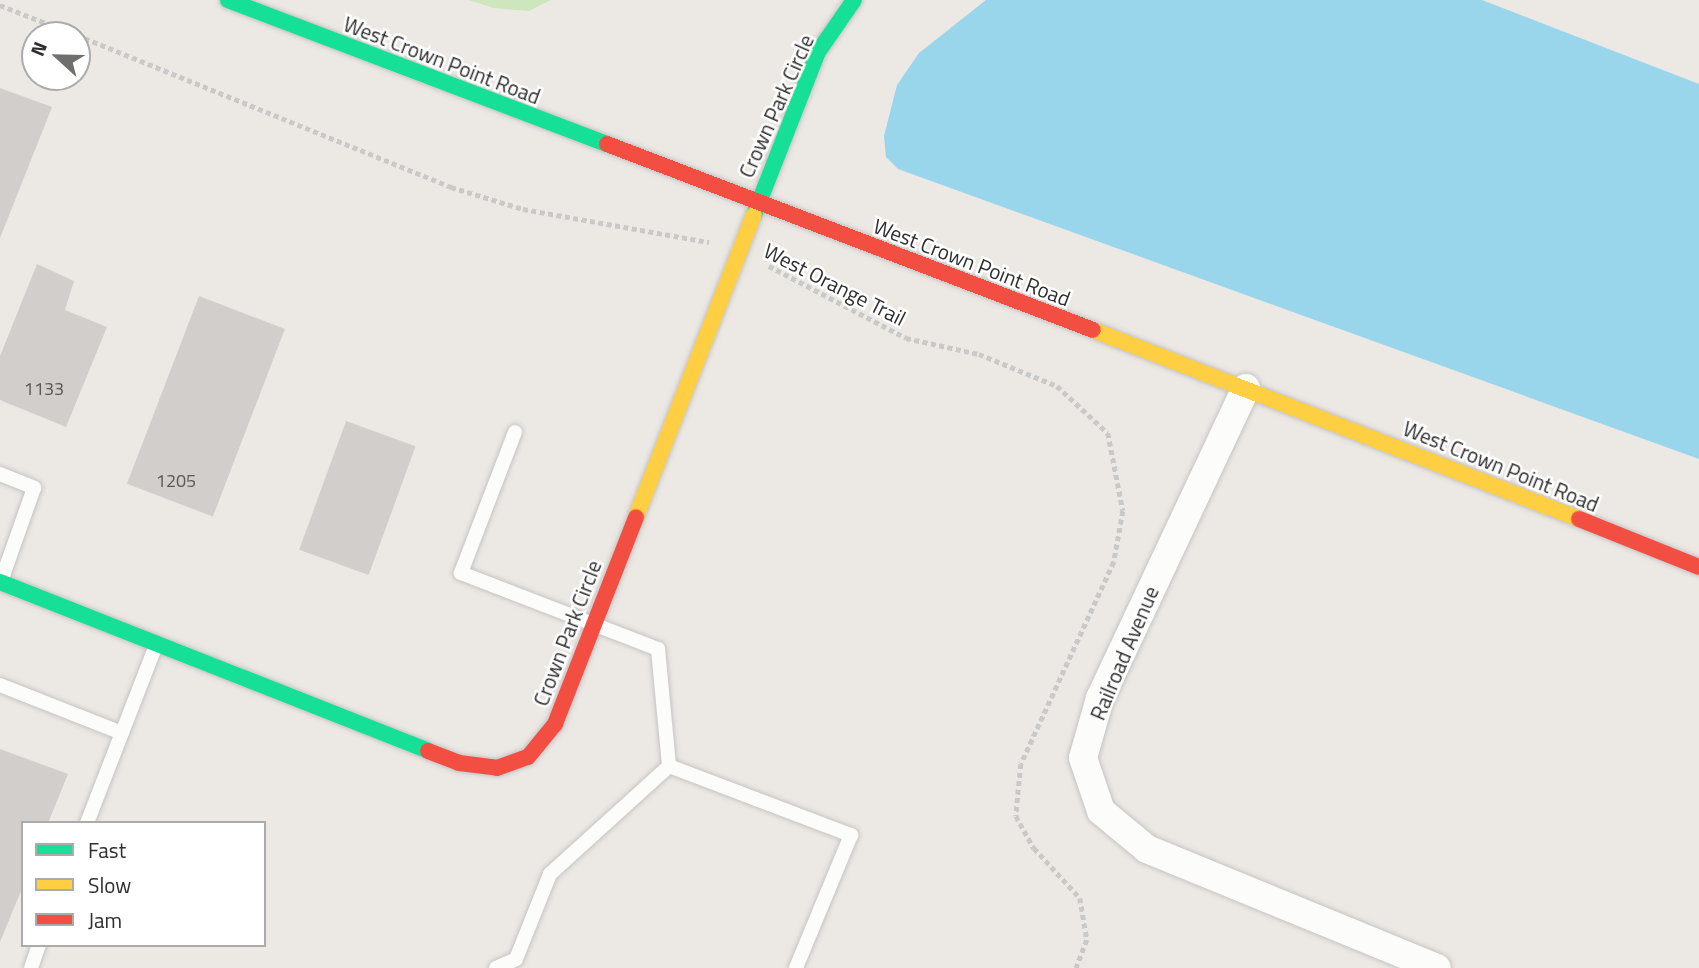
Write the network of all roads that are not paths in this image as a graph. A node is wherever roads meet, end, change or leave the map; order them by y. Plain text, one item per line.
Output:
1 (228, 0) edge
2 (854, 0) edge
3 (757, 203) junction
4 (1246, 388) junction
5 (514, 432) dead end
6 (0, 474) edge
7 (1699, 567) edge
8 (0, 582) edge
9 (594, 624) junction
10 (156, 643) junction
11 (0, 685) edge
12 (122, 733) junction
13 (669, 766) junction
14 (88, 821) edge
15 (38, 947) edge
16 (30, 968) edge
17 (496, 968) edge
18 (796, 968) edge
19 (1437, 968) edge

1 - 3 street, West Crown Point Road
2 - 3 street, Crown Park Circle
3 - 4 street, West Crown Point Road
3 - 9 street, Crown Park Circle
4 - 7 street, West Crown Point Road
4 - 19 street, Railroad Avenue
5 - 9 lane
6 - 8 lane
8 - 10 street, Crown Park Circle
9 - 10 street, Crown Park Circle
9 - 13 lane
10 - 12 lane
11 - 12 lane
12 - 14 lane
13 - 17 lane
13 - 18 lane
15 - 16 lane

